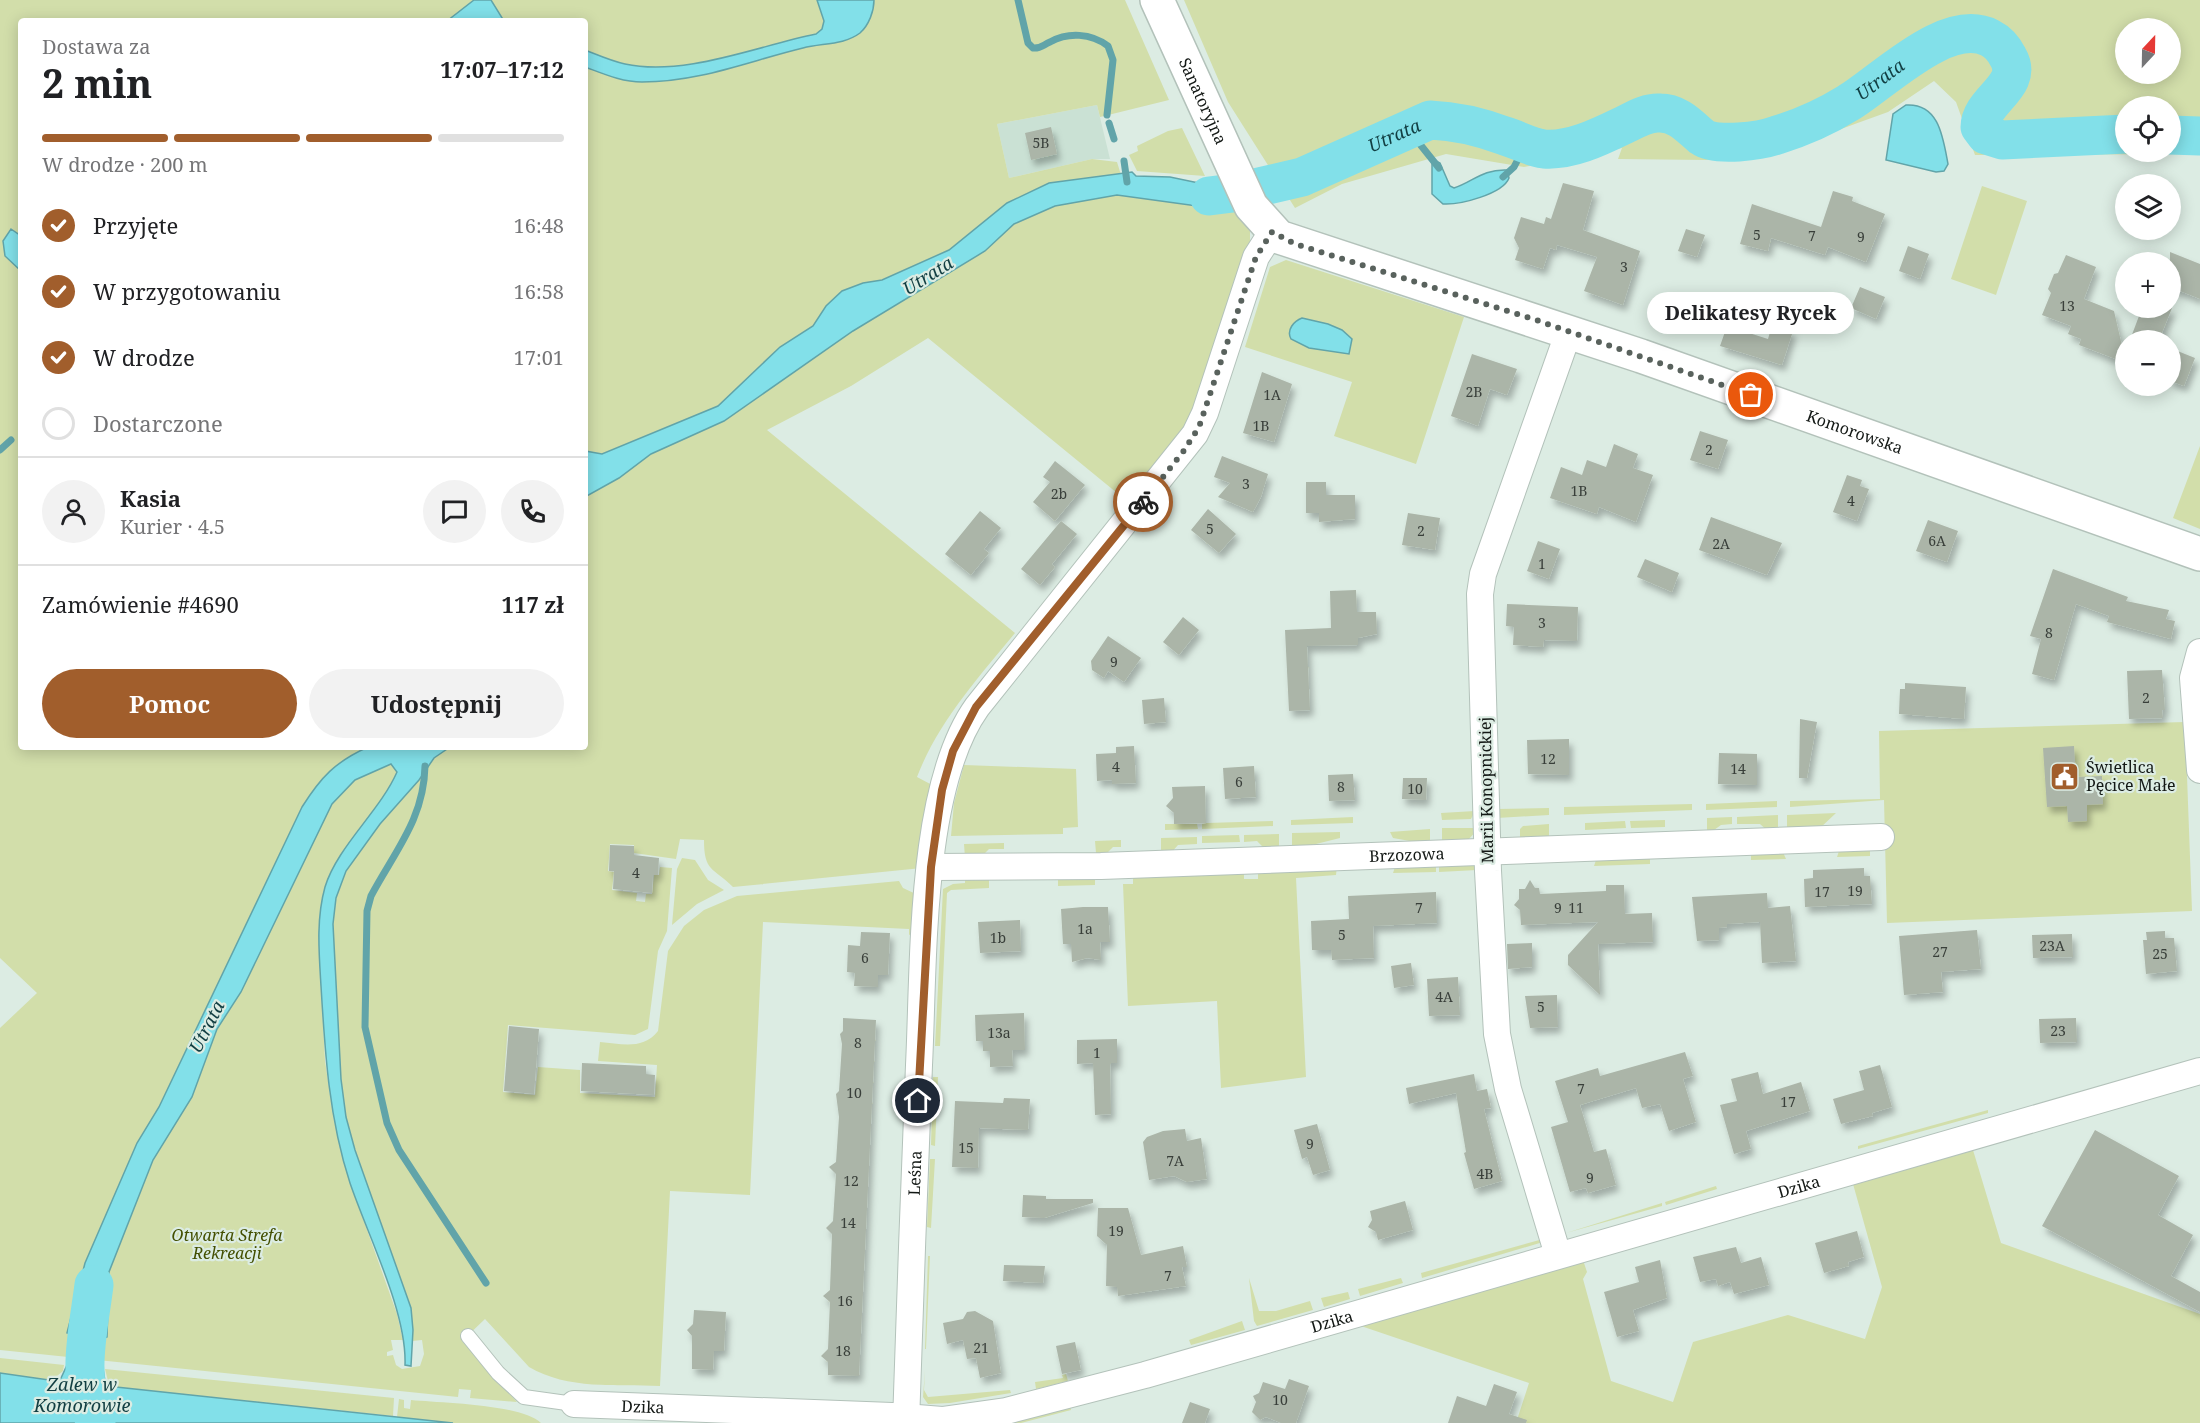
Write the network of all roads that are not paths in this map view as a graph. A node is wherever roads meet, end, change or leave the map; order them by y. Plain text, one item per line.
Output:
1 (1157, 0) edge
2 (1243, 191) joint
3 (1272, 232) junction
4 (1569, 331) junction
5 (2200, 554) edge
6 (2200, 652) edge
7 (2200, 770) edge
8 (1881, 837) dead end
9 (1489, 852) junction
10 (931, 867) junction
11 (2200, 1071) edge
12 (1558, 1255) junction
13 (468, 1336) dead end
14 (574, 1404) joint
15 (907, 1420) edge

1 - 2 street, Sanatoryjna
2 - 3 street, Komorowska
3 - 4 street, Komorowska
3 - 10 street, Leśna
4 - 5 street, Komorowska
4 - 9 street, Marii Konopnickiej
6 - 7 street
8 - 9 street, Brzozowa
9 - 10 street, Brzozowa
9 - 12 street, Marii Konopnickiej
10 - 15 street, Leśna
11 - 12 street, Dzika
12 - 15 street, Dzika
13 - 14 lane, Dzika
14 - 15 street, Dzika

